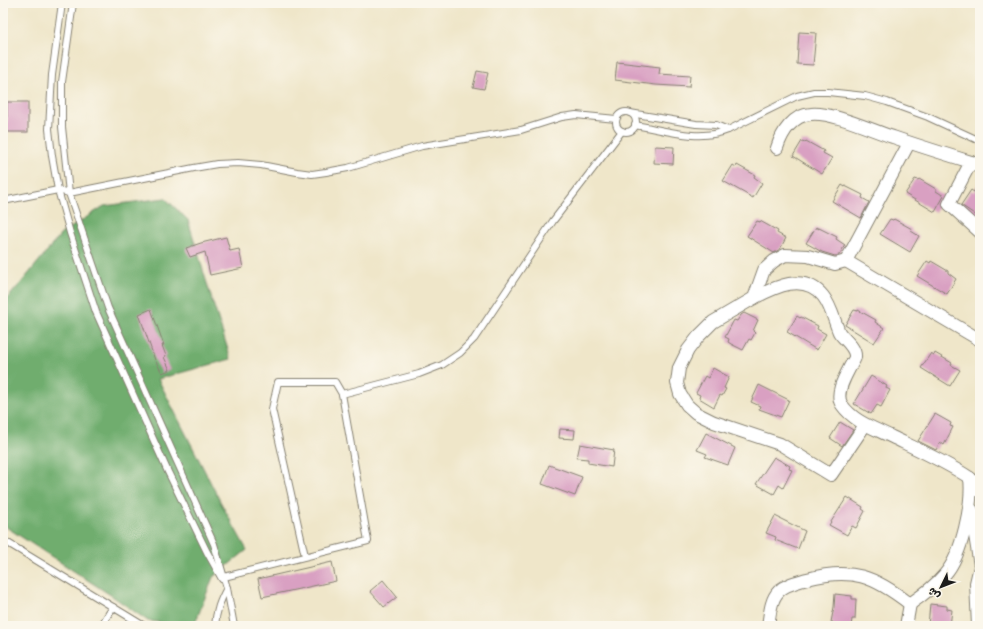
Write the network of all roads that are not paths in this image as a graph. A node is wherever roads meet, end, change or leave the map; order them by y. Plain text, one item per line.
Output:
1 (62, 3) edge
2 (73, 3) edge
3 (630, 113) junction
4 (616, 119) junction
5 (635, 124) junction
6 (728, 130) junction
7 (622, 131) junction
8 (980, 141) edge
9 (909, 143) junction
10 (777, 148) dead end
11 (976, 164) edge
12 (58, 190) junction
13 (69, 193) junction
14 (3, 201) edge
15 (980, 232) edge
16 (846, 261) junction
17 (754, 298) junction
18 (980, 340) edge
19 (342, 394) junction
20 (865, 426) junction
21 (976, 491) edge
22 (3, 540) edge
23 (306, 556) junction
24 (224, 577) junction
25 (227, 588) junction
26 (910, 604) junction
27 (113, 608) junction
28 (101, 626) edge
29 (144, 626) edge
30 (215, 626) edge
31 (234, 626) edge
32 (768, 626) edge
33 (906, 626) edge
34 (978, 626) edge

1 - 12 lane
2 - 13 lane
3 - 4 lane
3 - 5 lane
3 - 6 lane
4 - 7 lane
4 - 13 lane
5 - 6 lane
5 - 7 lane
6 - 8 lane
7 - 19 lane
9 - 10 street
9 - 11 street
9 - 16 street
11 - 15 street
12 - 13 lane
12 - 14 lane
12 - 25 lane
13 - 24 lane
16 - 17 street
16 - 18 street
17 - 20 street
17 - 20 street
19 - 23 lane
19 - 23 lane
20 - 21 street
21 - 26 street
21 - 34 street
22 - 27 lane
23 - 24 lane
24 - 25 lane
25 - 30 lane
25 - 31 lane
26 - 32 street
26 - 33 street
27 - 28 lane
27 - 29 lane

